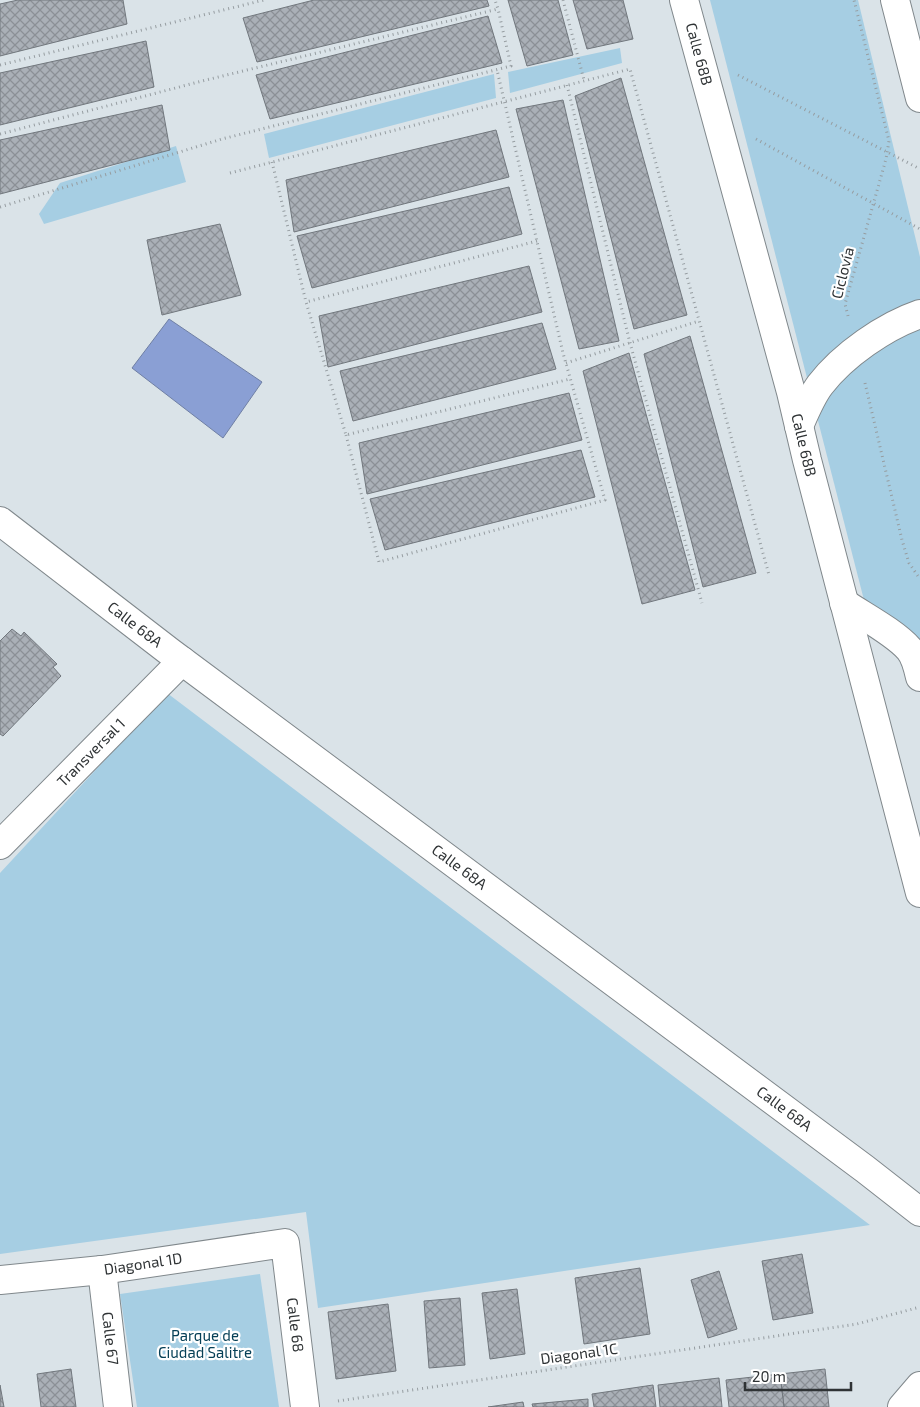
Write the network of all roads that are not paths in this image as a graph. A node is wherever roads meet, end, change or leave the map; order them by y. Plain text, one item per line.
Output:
1 (684, 0) edge
2 (895, 0) edge
3 (920, 98) edge
4 (920, 314) edge
5 (799, 426) junction
6 (0, 521) edge
7 (844, 604) junction
8 (182, 661) junction
9 (920, 678) edge
10 (0, 844) edge
11 (920, 893) edge
12 (920, 1212) edge
13 (285, 1243) joint
14 (102, 1270) junction
15 (0, 1280) edge
16 (920, 1386) edge
17 (305, 1406) edge
18 (118, 1407) edge
19 (902, 1407) edge

1 - 5 street, Calle 68B
2 - 3 street
4 - 5 street
5 - 7 street, Calle 68B
6 - 8 street, Calle 68A
7 - 9 street
7 - 11 street, Calle 68B
8 - 10 street, Transversal 1
8 - 12 street, Calle 68A
13 - 14 street, Diagonal 1D
13 - 17 street, Calle 68
14 - 15 street, Diagonal 1D
14 - 18 street, Calle 67
16 - 19 street

